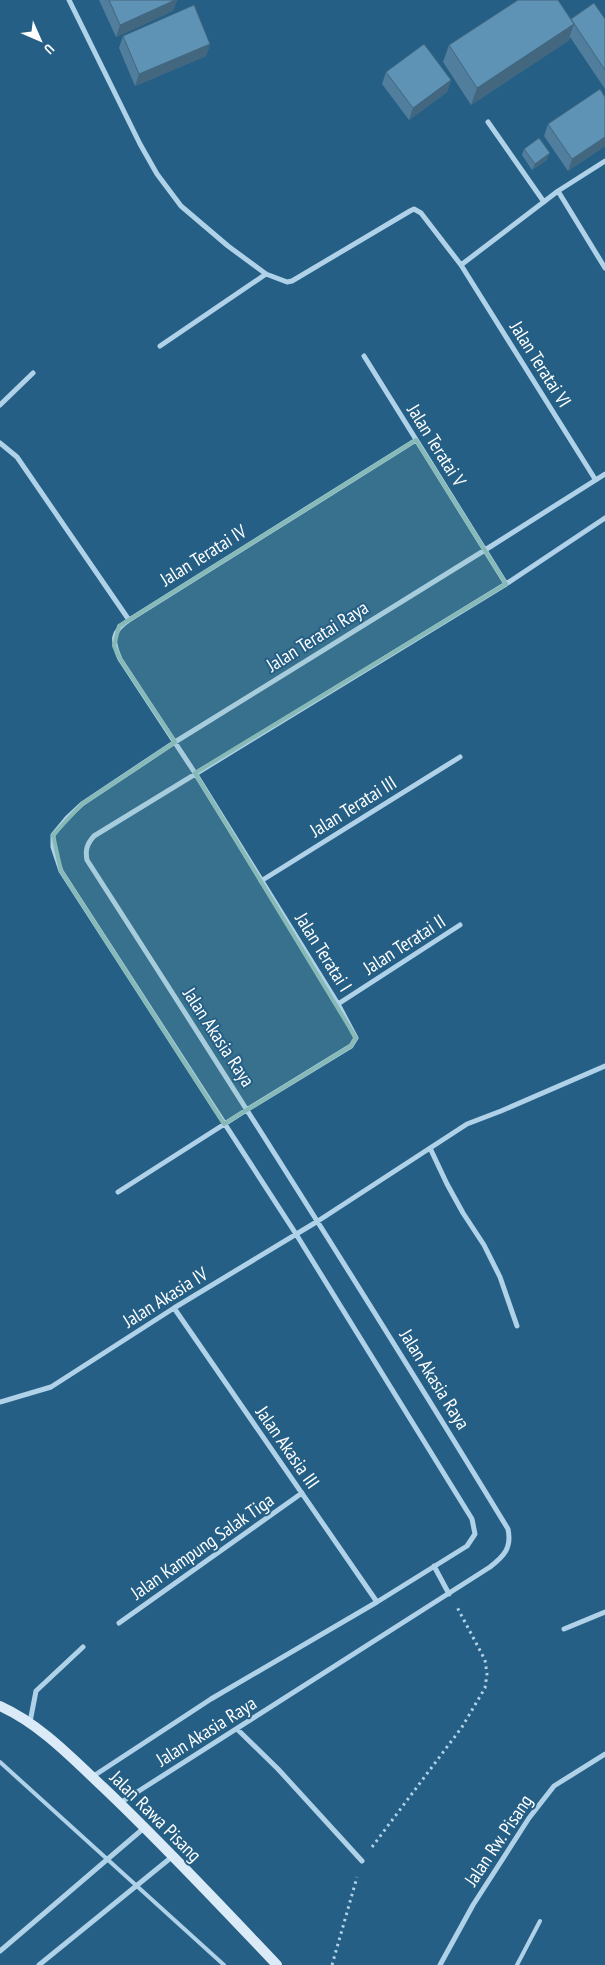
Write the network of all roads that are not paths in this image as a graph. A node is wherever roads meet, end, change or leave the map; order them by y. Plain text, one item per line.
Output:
1 (69, 0) edge
2 (488, 122) dead end
3 (605, 161) edge
4 (558, 191) junction
5 (544, 202) junction
6 (461, 264) junction
7 (605, 268) edge
8 (266, 274) junction
9 (160, 346) dead end
10 (364, 356) dead end
11 (33, 373) dead end
12 (0, 405) edge
13 (416, 440) junction
14 (0, 442) edge
15 (605, 474) edge
16 (595, 479) junction
17 (605, 518) edge
18 (485, 550) junction
19 (506, 584) junction
20 (128, 620) junction
21 (175, 742) junction
22 (460, 757) dead end
23 (194, 773) junction
24 (53, 835) joint
25 (262, 881) junction
26 (460, 925) dead end
27 (338, 1004) junction
28 (605, 1066) edge
29 (248, 1109) junction
30 (224, 1124) junction
31 (430, 1148) junction
32 (118, 1192) dead end
33 (318, 1221) junction
34 (296, 1234) junction
35 (174, 1308) junction
36 (517, 1326) dead end
37 (0, 1402) edge
38 (302, 1493) junction
39 (434, 1566) junction
40 (449, 1594) junction
41 (377, 1602) junction
42 (605, 1612) edge
43 (119, 1623) dead end
44 (564, 1629) dead end
45 (83, 1647) dead end
46 (0, 1706) edge
47 (30, 1722) junction
48 (237, 1729) junction
49 (605, 1754) edge
50 (0, 1762) edge
51 (92, 1777) junction
52 (120, 1803) junction
53 (145, 1827) junction
54 (173, 1856) junction
55 (108, 1859) junction
56 (362, 1861) road end
57 (135, 1885) junction
58 (540, 1921) dead end
59 (0, 1951) edge
60 (39, 1965) edge
61 (224, 1965) edge
62 (277, 1965) edge
63 (440, 1965) edge
64 (517, 1965) edge

1 - 8 street
2 - 5 street
3 - 4 street
4 - 5 street
4 - 7 street
5 - 6 street
6 - 8 street, Jalan Teratai VI
6 - 16 street, Jalan Teratai VI
8 - 9 street
10 - 13 street, Jalan Teratai V
11 - 12 street
13 - 18 street, Jalan Teratai V
13 - 20 street, Jalan Teratai IV
14 - 20 street
15 - 16 street, Jalan Teratai Raya
16 - 18 street, Jalan Teratai Raya
17 - 19 street
18 - 19 street, Jalan Teratai V
18 - 21 street, Jalan Teratai Raya
19 - 23 street
20 - 21 street, Jalan Teratai IV
21 - 23 street, Jalan Teratai IV
21 - 24 street, Jalan Teratai Raya
22 - 25 street, Jalan Teratai III
23 - 25 street, Jalan Teratai I
23 - 29 street, Jalan Akasia Raya
24 - 30 street, Jalan Akasia Raya
25 - 27 street, Jalan Teratai I
26 - 27 street, Jalan Teratai II
27 - 29 street, Jalan Teratai I
28 - 31 street, Jalan Akasia IV
29 - 30 street
29 - 33 street, Jalan Akasia Raya
30 - 32 street
30 - 34 street, Jalan Akasia Raya
31 - 33 street, Jalan Akasia IV
31 - 36 street
33 - 34 street, Jalan Akasia IV
33 - 40 street, Jalan Akasia Raya
34 - 35 street, Jalan Akasia IV
34 - 39 street, Jalan Akasia Raya
35 - 37 street, Jalan Akasia IV
35 - 38 street, Jalan Akasia III
38 - 41 street, Jalan Akasia III
38 - 43 street, Jalan Kampung Salak Tiga
39 - 40 street
39 - 41 street, Jalan Akasia Raya
40 - 48 street, Jalan Akasia Raya
41 - 51 street, Jalan Akasia Raya
42 - 44 street
45 - 47 street
46 - 47 street, Jalan Rawa Pisang
47 - 51 street, Jalan Rawa Pisang
48 - 52 street, Jalan Akasia Raya
48 - 56 street
49 - 63 street, Jalan Rw. Pisang
50 - 55 lane
51 - 52 street, Jalan Rawa Pisang
52 - 53 street, Jalan Rawa Pisang
53 - 54 street, Jalan Rawa Pisang
53 - 55 street
54 - 57 street
54 - 62 street, Jalan Rawa Pisang
55 - 57 lane
55 - 59 street
57 - 60 street
57 - 61 lane
58 - 64 lane

